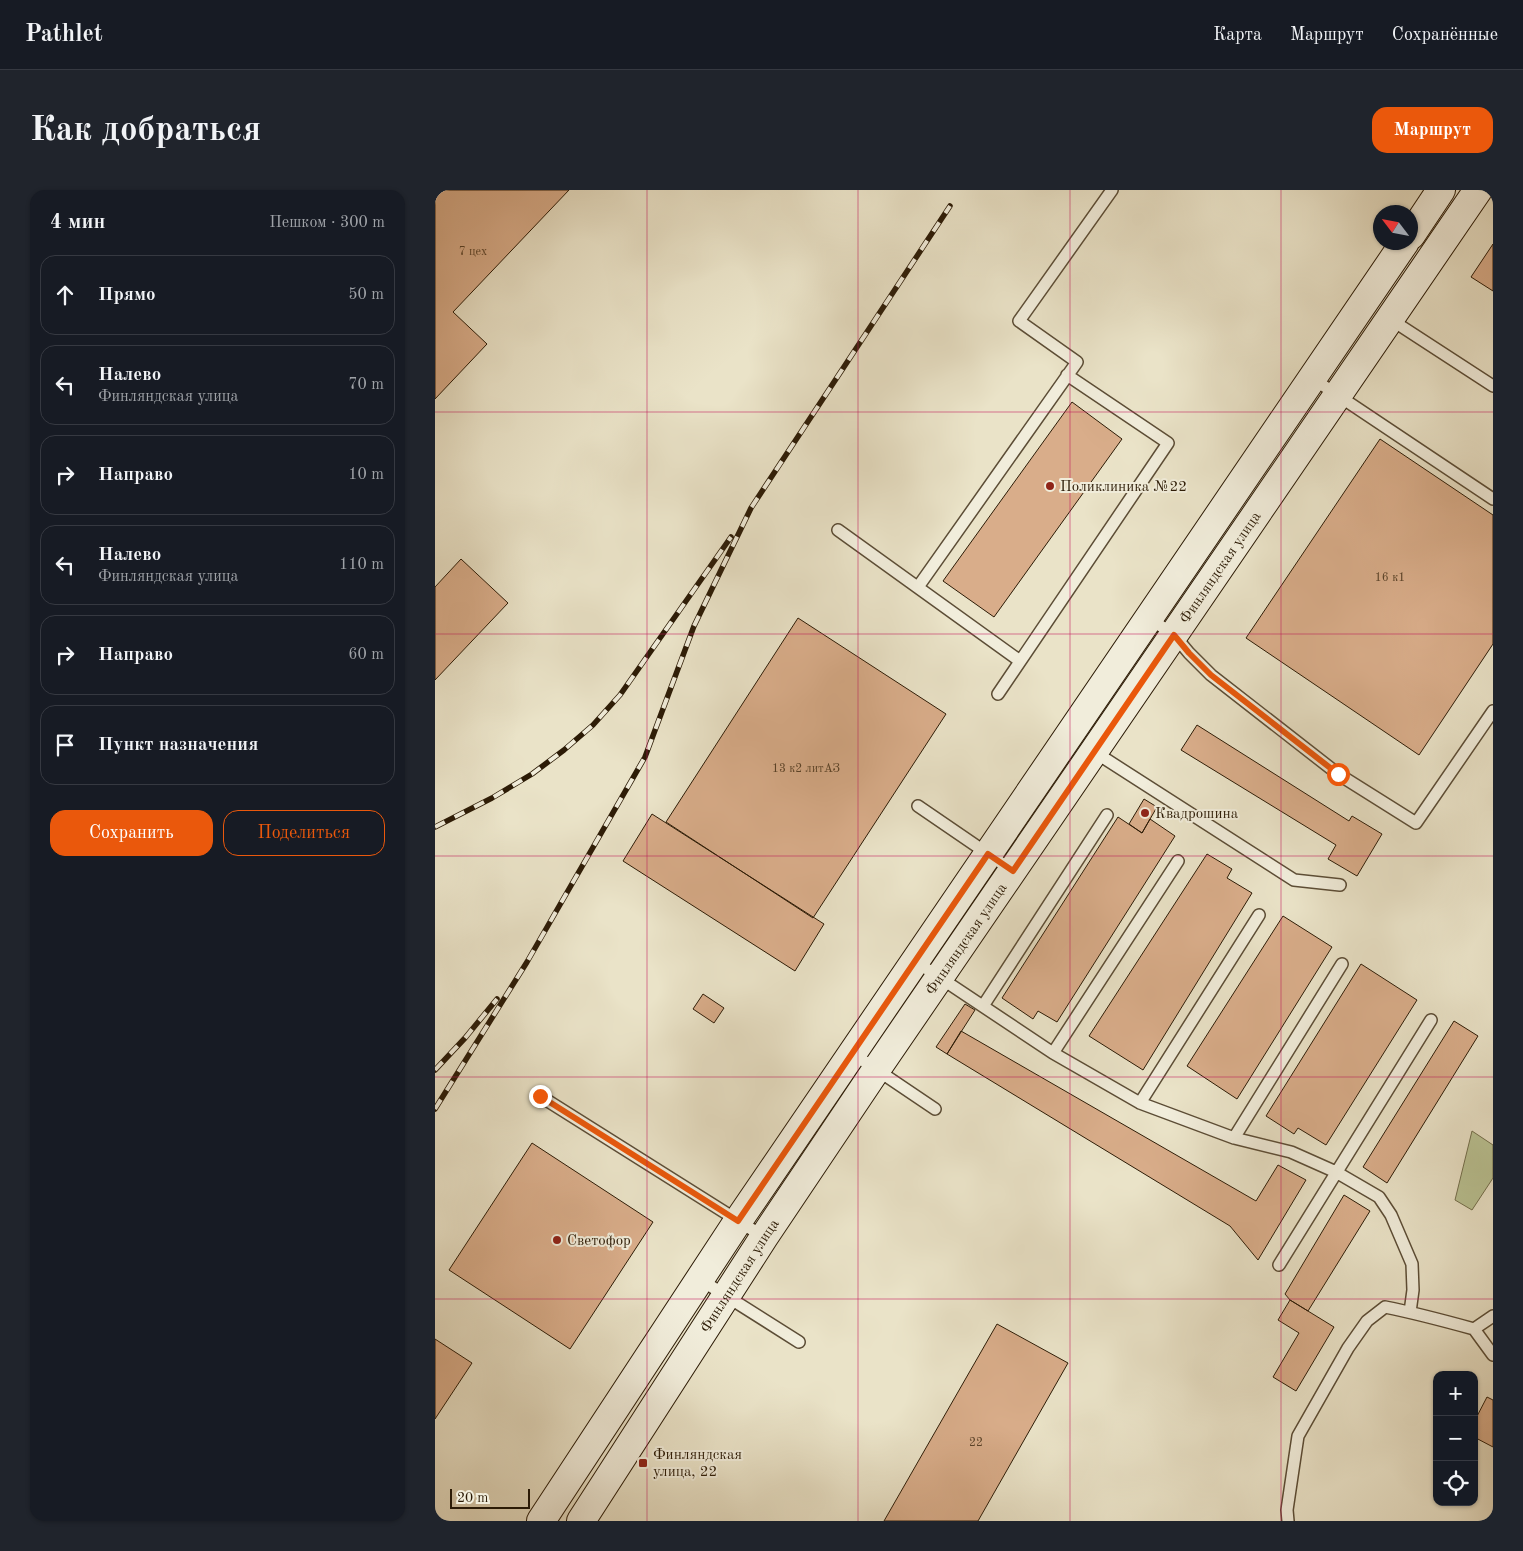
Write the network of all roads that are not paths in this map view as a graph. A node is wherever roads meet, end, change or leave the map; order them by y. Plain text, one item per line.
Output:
1 (1112, 190) edge
2 (1441, 190) edge
3 (1472, 192) edge
4 (1418, 224) edge
5 (1400, 250) edge
6 (1390, 319) junction
7 (1067, 375) junction
8 (1312, 378) junction
9 (1493, 386) edge
10 (1337, 395) junction
11 (1493, 499) edge
12 (838, 530) dead end
13 (917, 588) junction
14 (1149, 618) junction
15 (1174, 635) junction
16 (1020, 661) junction
17 (998, 694) dead end
18 (1493, 711) edge
19 (1093, 751) junction
20 (918, 806) dead end
21 (1107, 814) dead end
22 (988, 854) junction
23 (1178, 861) dead end
24 (1013, 871) junction
25 (1340, 885) dead end
26 (1259, 915) dead end
27 (915, 961) junction
28 (1342, 964) dead end
29 (939, 978) junction
30 (983, 1006) junction
31 (1431, 1020) dead end
32 (852, 1053) junction
33 (1053, 1053) junction
34 (876, 1070) junction
35 (540, 1096) dead end
36 (1140, 1103) junction
37 (935, 1109) dead end
38 (1234, 1138) junction
39 (1336, 1172) junction
40 (738, 1221) junction
41 (764, 1237) junction
42 (1279, 1265) dead end
43 (701, 1280) junction
44 (726, 1296) junction
45 (1410, 1312) junction
46 (1493, 1316) edge
47 (1475, 1329) junction
48 (799, 1342) dead end
49 (1493, 1355) edge
50 (541, 1521) edge
51 (581, 1521) edge
52 (1288, 1521) edge

1 - 7 lane
2 - 4 street
3 - 6 street, Финляндская улица
5 - 8 street, Финляндская улица
6 - 9 lane
6 - 10 street, Финляндская улица
7 - 13 lane
7 - 16 lane
8 - 10 lane
8 - 14 street, Финляндская улица
10 - 11 lane
10 - 15 street, Финляндская улица
12 - 13 lane
13 - 16 lane
14 - 15 lane
14 - 22 street, Финляндская улица
15 - 18 lane
15 - 19 street, Финляндская улица
16 - 17 lane
19 - 24 street, Финляндская улица
19 - 25 lane
20 - 22 lane
21 - 30 lane
22 - 24 lane
22 - 27 street, Финляндская улица
23 - 33 lane
24 - 29 street, Финляндская улица
26 - 36 lane
27 - 29 lane
27 - 32 street, Финляндская улица
28 - 38 lane
29 - 30 lane
29 - 34 street, Финляндская улица
30 - 33 lane
31 - 39 lane
32 - 34 lane
32 - 40 street, Финляндская улица
33 - 36 lane
34 - 37 lane
34 - 41 street, Финляндская улица
35 - 40 lane
36 - 38 lane
38 - 39 lane
39 - 42 lane
39 - 45 lane
40 - 41 lane
40 - 43 street, Финляндская улица
41 - 44 street, Финляндская улица
43 - 44 lane
43 - 50 street, Финляндская улица
44 - 48 lane
44 - 51 street, Финляндская улица
45 - 47 lane
45 - 52 lane
46 - 47 lane
47 - 49 lane

